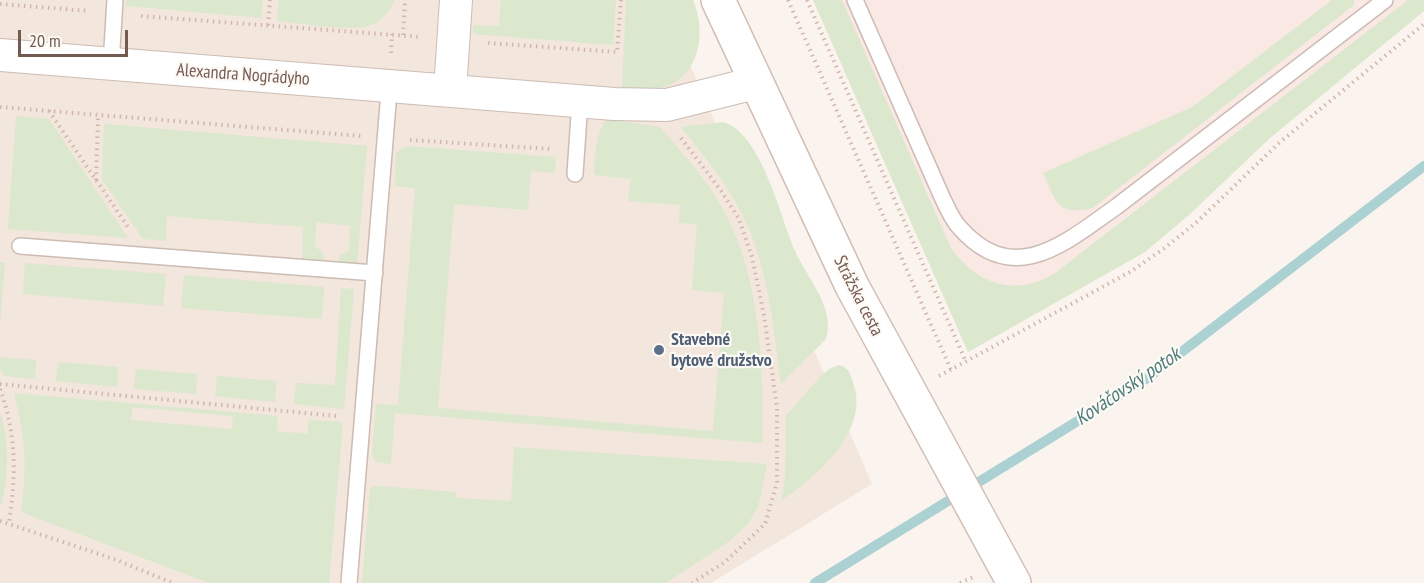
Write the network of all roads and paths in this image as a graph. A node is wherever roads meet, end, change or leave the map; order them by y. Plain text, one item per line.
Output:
1 (270, 0) edge
2 (405, 0) edge
3 (456, 0) edge
4 (621, 0) edge
5 (718, 0) edge
6 (788, 0) edge
7 (807, 0) edge
8 (855, 0) edge
9 (1385, 0) edge
10 (0, 4) edge
11 (115, 7) edge
12 (1424, 24) edge
13 (268, 25) junction
14 (403, 35) junction
15 (426, 37) dead end
16 (479, 42) dead end
17 (0, 55) edge
18 (111, 64) junction
19 (755, 83) junction
20 (450, 91) junction
21 (580, 102) junction
22 (388, 104) dead end
23 (654, 105) junction
24 (0, 106) edge
25 (49, 111) junction
26 (98, 115) junction
27 (385, 138) junction
28 (577, 151) junction
29 (575, 174) dead end
30 (96, 180) junction
31 (20, 246) dead end
32 (146, 255) junction
33 (375, 273) junction
34 (966, 362) junction
35 (951, 370) junction
36 (0, 384) edge
37 (0, 389) edge
38 (910, 393) junction
39 (338, 416) dead end
40 (0, 521) edge
41 (9, 523) junction
42 (1007, 570) edge
43 (173, 583) edge
44 (349, 583) edge
45 (692, 583) edge

1 - 13 path
2 - 14 path
3 - 20 street
4 - 16 path
5 - 19 street, Strážska cesta
6 - 35 path
7 - 34 path
8 - 9 lane
10 - 11 path
11 - 13 path
11 - 18 lane
12 - 34 path
13 - 14 path
14 - 15 path
17 - 18 street, Alexandra Nográdyho
18 - 20 street, Alexandra Nográdyho
19 - 23 street, Alexandra Nográdyho
19 - 38 street, Strážska cesta
20 - 21 street, Alexandra Nográdyho
21 - 23 street, Alexandra Nográdyho
21 - 28 lane
22 - 27 lane
23 - 45 path
24 - 25 path
25 - 26 path
25 - 30 path
26 - 27 path
26 - 30 path
27 - 28 path
27 - 33 lane
28 - 29 lane
30 - 32 path
31 - 32 lane
32 - 33 lane
33 - 44 lane
34 - 35 path
35 - 38 path
36 - 39 path
37 - 41 path
38 - 42 street, Strážska cesta
40 - 41 path
41 - 43 path

